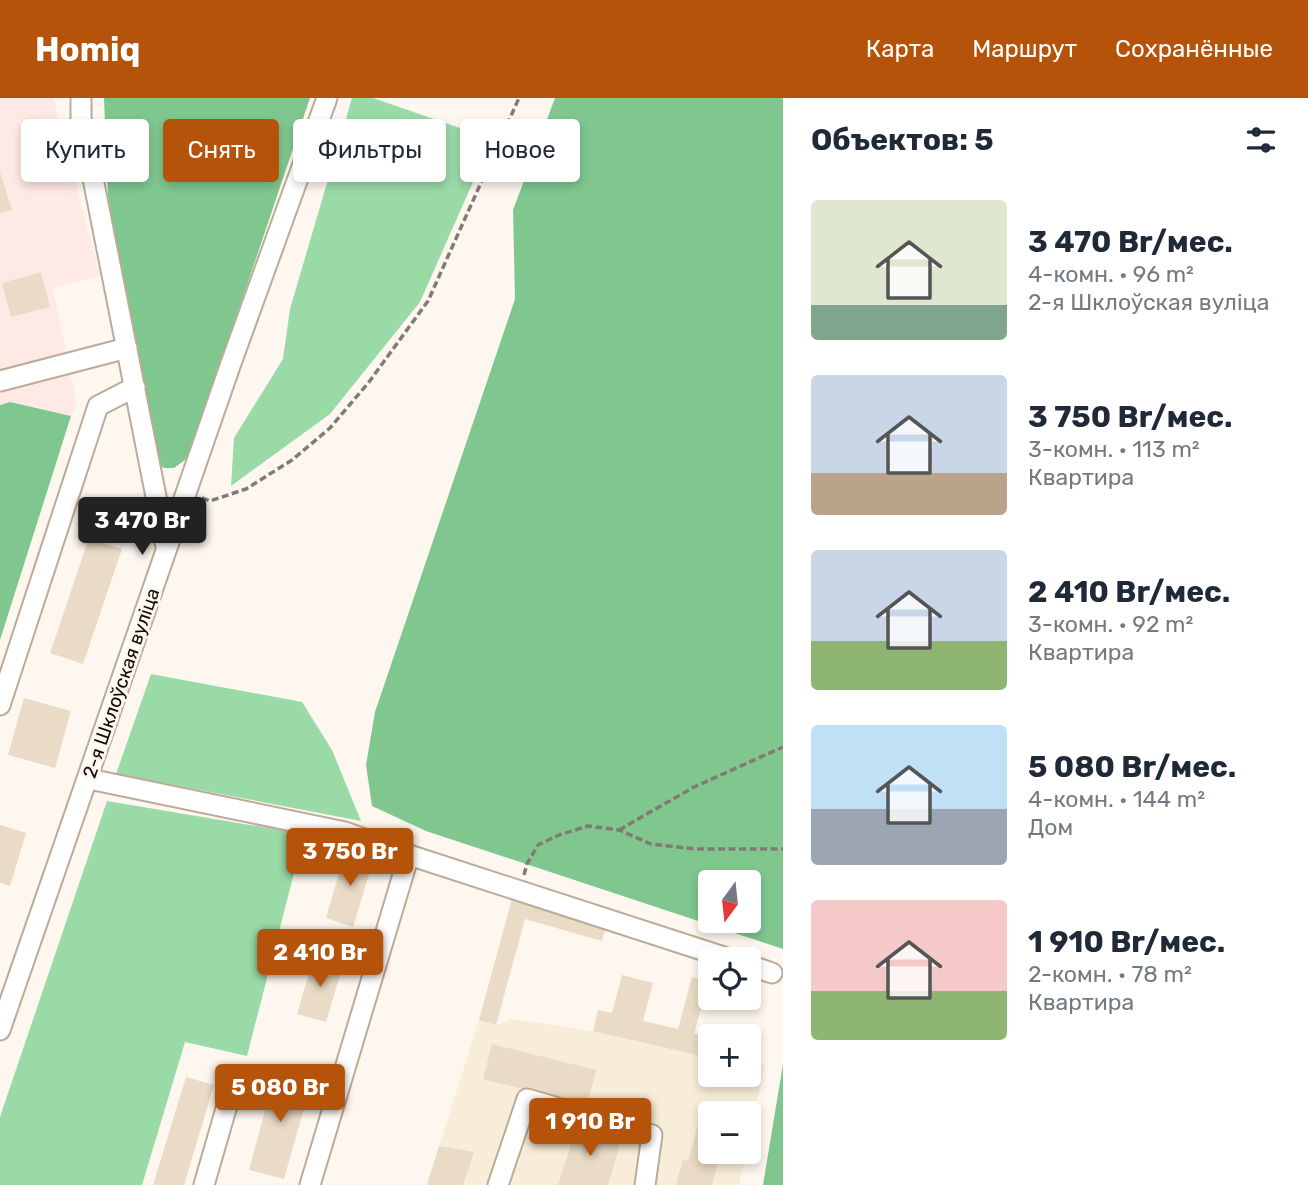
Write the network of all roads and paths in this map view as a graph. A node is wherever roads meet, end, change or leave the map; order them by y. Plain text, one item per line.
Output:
1 (75, 98) edge
2 (80, 98) edge
3 (327, 98) edge
4 (519, 98) edge
5 (80, 118) junction
6 (127, 348) junction
7 (0, 381) edge
8 (135, 387) junction
9 (186, 492) junction
10 (166, 548) junction
11 (0, 705) edge
12 (783, 747) edge
13 (89, 779) junction
14 (619, 831) junction
15 (783, 849) edge
16 (409, 855) junction
17 (519, 891) junction
18 (698, 949) edge
19 (761, 969) edge
20 (772, 973) dead end
21 (0, 1030) edge
22 (228, 1102) dead end
23 (204, 1185) edge
24 (310, 1185) edge
25 (498, 1185) edge
26 (645, 1185) edge

1 - 5 street
2 - 5 street
3 - 9 street, 2-я Шклоўская вуліца
4 - 9 path
5 - 6 street
6 - 7 street
6 - 8 street
8 - 10 street
8 - 11 street
9 - 10 street, 2-я Шклоўская вуліца
10 - 13 street, 2-я Шклоўская вуліца
12 - 14 path
13 - 16 street
13 - 21 street, 2-я Шклоўская вуліца
14 - 15 path
14 - 17 path
16 - 17 street
16 - 24 street
17 - 18 street
19 - 20 street
22 - 23 street
25 - 26 street

